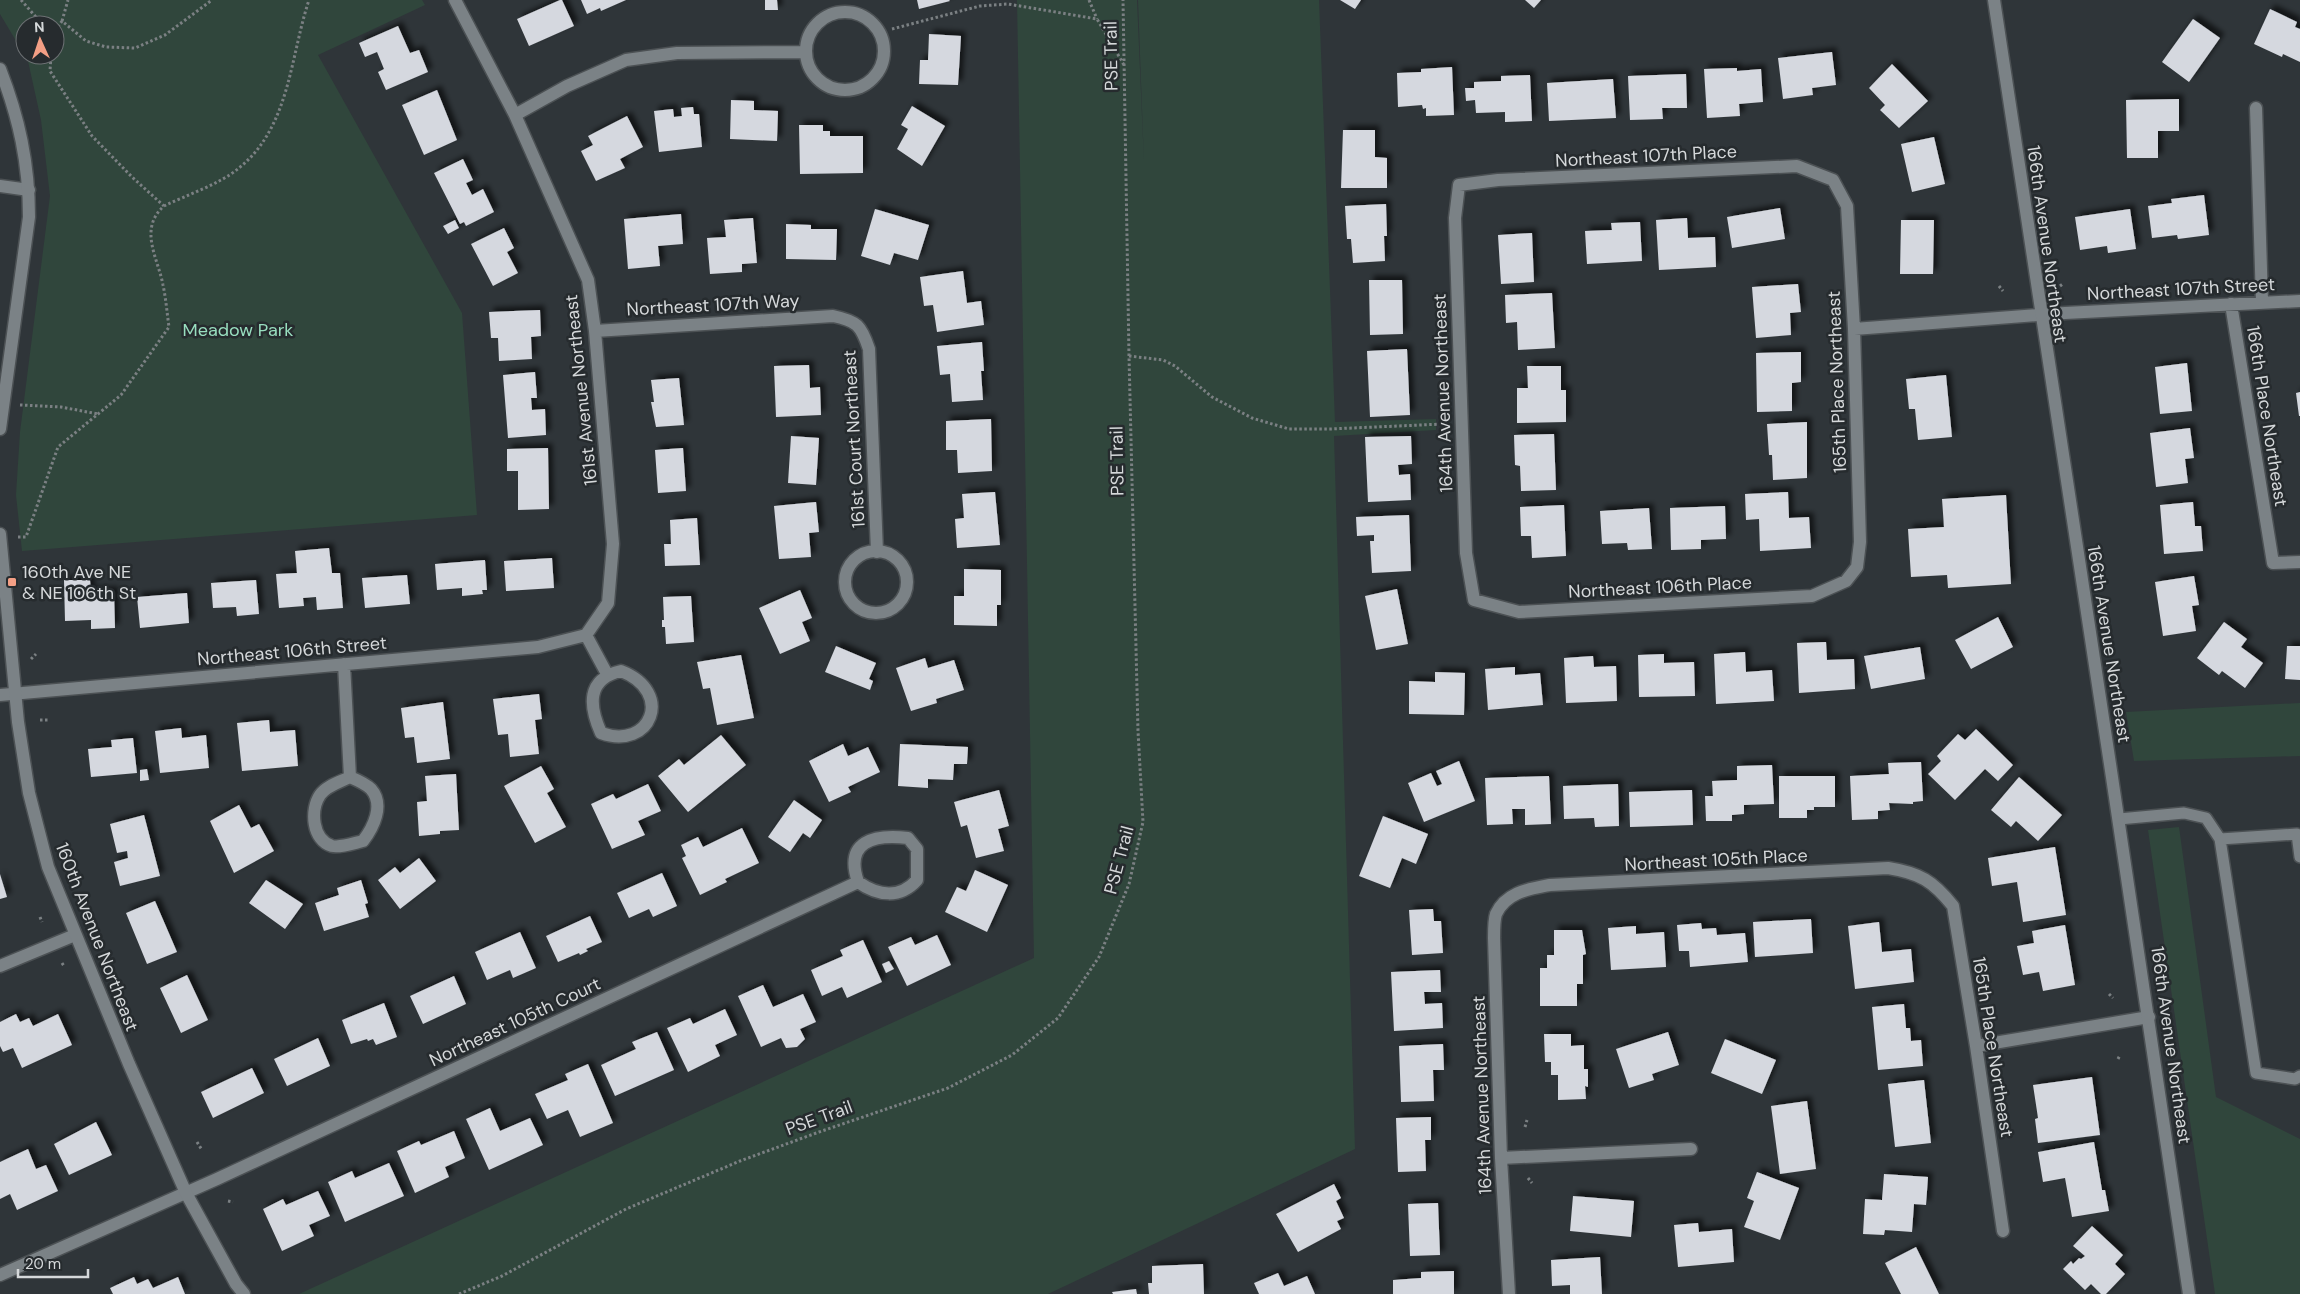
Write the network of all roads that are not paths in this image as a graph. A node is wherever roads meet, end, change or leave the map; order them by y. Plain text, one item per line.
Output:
1 (455, 0) edge
2 (1994, 0) edge
3 (805, 52) junction
4 (0, 69) edge
5 (2256, 108) dead end
6 (515, 115) junction
7 (1833, 180) joint
8 (1459, 184) joint
9 (0, 186) edge
10 (29, 190) junction
11 (2300, 301) edge
12 (2262, 302) junction
13 (2231, 304) junction
14 (2039, 315) junction
15 (832, 316) joint
16 (1854, 329) junction
17 (595, 331) junction
18 (0, 429) edge
19 (0, 534) edge
20 (877, 552) junction
21 (2300, 562) edge
22 (1846, 581) joint
23 (1474, 600) joint
24 (586, 634) junction
25 (344, 664) junction
26 (607, 674) junction
27 (14, 693) junction
28 (0, 695) edge
29 (350, 777) junction
30 (2119, 819) junction
31 (2298, 834) edge
32 (2220, 839) junction
33 (2300, 857) edge
34 (1926, 878) joint
35 (858, 882) junction
36 (1508, 898) joint
37 (75, 935) junction
38 (0, 966) edge
39 (2149, 1017) junction
40 (1976, 1046) junction
41 (2298, 1080) edge
42 (1691, 1149) dead end
43 (1501, 1158) junction
44 (186, 1193) junction
45 (2002, 1231) dead end
46 (0, 1275) edge
47 (244, 1294) edge
48 (1509, 1294) edge
49 (2189, 1294) edge

1 - 6 street, 161st Avenue Northeast
2 - 14 street, 166th Avenue Northeast
3 - 3 street
3 - 6 street
4 - 10 street
5 - 12 street
6 - 17 street, 161st Avenue Northeast
7 - 8 street, Northeast 107th Place
7 - 16 street, 165th Place Northeast
8 - 23 street, 164th Avenue Northeast
9 - 10 street
10 - 18 street
11 - 12 street, Northeast 107th Street
12 - 13 street, Northeast 107th Street
13 - 14 street, Northeast 107th Street
13 - 21 street, 166th Place Northeast
14 - 16 street, Northeast 107th Street
14 - 30 street, 166th Avenue Northeast
15 - 17 street, Northeast 107th Way
15 - 20 street, 161st Court Northeast
16 - 22 street, 165th Place Northeast
17 - 24 street, 161st Avenue Northeast
19 - 27 street, 160th Avenue Northeast
20 - 20 street, 161st Court Northeast
22 - 23 street, Northeast 106th Place
24 - 25 street, Northeast 106th Street
24 - 26 street
25 - 27 street, Northeast 106th Street
25 - 29 street
26 - 26 street
27 - 28 street, Northeast 106th Street
27 - 37 street, 160th Avenue Northeast
29 - 29 street
30 - 32 lane
30 - 39 street, 166th Avenue Northeast
31 - 32 lane
31 - 33 lane
32 - 41 lane
34 - 36 street, Northeast 105th Place
34 - 40 street, 165th Place Northeast
35 - 35 street
35 - 44 street, Northeast 105th Court
36 - 43 street, 164th Avenue Northeast
37 - 38 street
37 - 44 street, 160th Avenue Northeast
39 - 40 street
39 - 49 street, 166th Avenue Northeast
40 - 45 street, 165th Place Northeast
42 - 43 street
43 - 48 street, 164th Avenue Northeast
44 - 46 street, Northeast 105th Court
44 - 47 street, 160th Avenue Northeast

